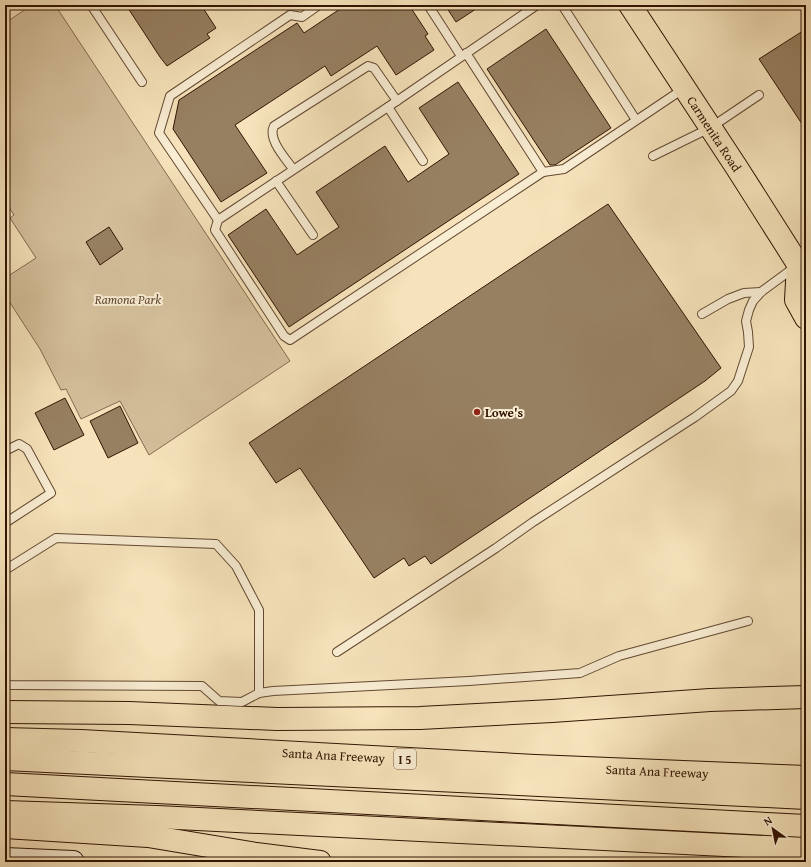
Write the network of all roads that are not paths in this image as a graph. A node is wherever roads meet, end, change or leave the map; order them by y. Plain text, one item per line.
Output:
1 (91, 5) edge
2 (319, 5) edge
3 (428, 5) edge
4 (537, 5) edge
5 (562, 5) edge
6 (630, 5) edge
7 (464, 54) junction
8 (142, 82) dead end
9 (685, 89) junction
10 (759, 95) dead end
11 (397, 101) junction
12 (388, 107) junction
13 (636, 120) junction
14 (710, 128) junction
15 (653, 156) dead end
16 (423, 161) dead end
17 (293, 169) junction
18 (543, 172) junction
19 (276, 181) junction
20 (218, 220) junction
21 (313, 235) dead end
22 (803, 264) edge
23 (761, 292) junction
24 (702, 314) dead end
25 (806, 318) edge
26 (5, 451) edge
27 (5, 523) edge
28 (5, 570) edge
29 (748, 621) dead end
30 (337, 652) dead end
31 (5, 683) edge
32 (260, 693) junction
33 (806, 696) edge
34 (5, 712) edge
35 (5, 738) edge
36 (5, 760) edge
37 (806, 777) edge
38 (5, 784) edge
39 (806, 798) edge
40 (5, 812) edge
41 (806, 826) edge
42 (5, 828) edge
43 (806, 849) edge
44 (5, 859) edge
45 (64, 862) edge
46 (73, 862) edge
47 (320, 862) edge

1 - 8 lane
2 - 20 lane
3 - 7 lane
4 - 7 lane
5 - 13 lane
6 - 9 main road, Carmenita Road
7 - 11 lane
7 - 18 lane
9 - 13 lane
9 - 14 main road, Carmenita Road
10 - 14 lane
11 - 12 lane
11 - 17 lane
12 - 16 lane
12 - 17 lane
13 - 18 lane
14 - 15 lane
14 - 22 main road, Carmenita Road
17 - 19 lane
18 - 20 lane
19 - 20 lane
19 - 21 lane
22 - 23 lane
22 - 25 main road
23 - 24 lane
23 - 30 lane
26 - 27 lane
28 - 32 lane
29 - 32 lane
31 - 32 lane
33 - 34 main road
35 - 37 main road, Santa Ana Freeway / I 5
36 - 39 main road
38 - 41 main road
40 - 43 main road
42 - 47 main road
44 - 45 street
45 - 46 street

